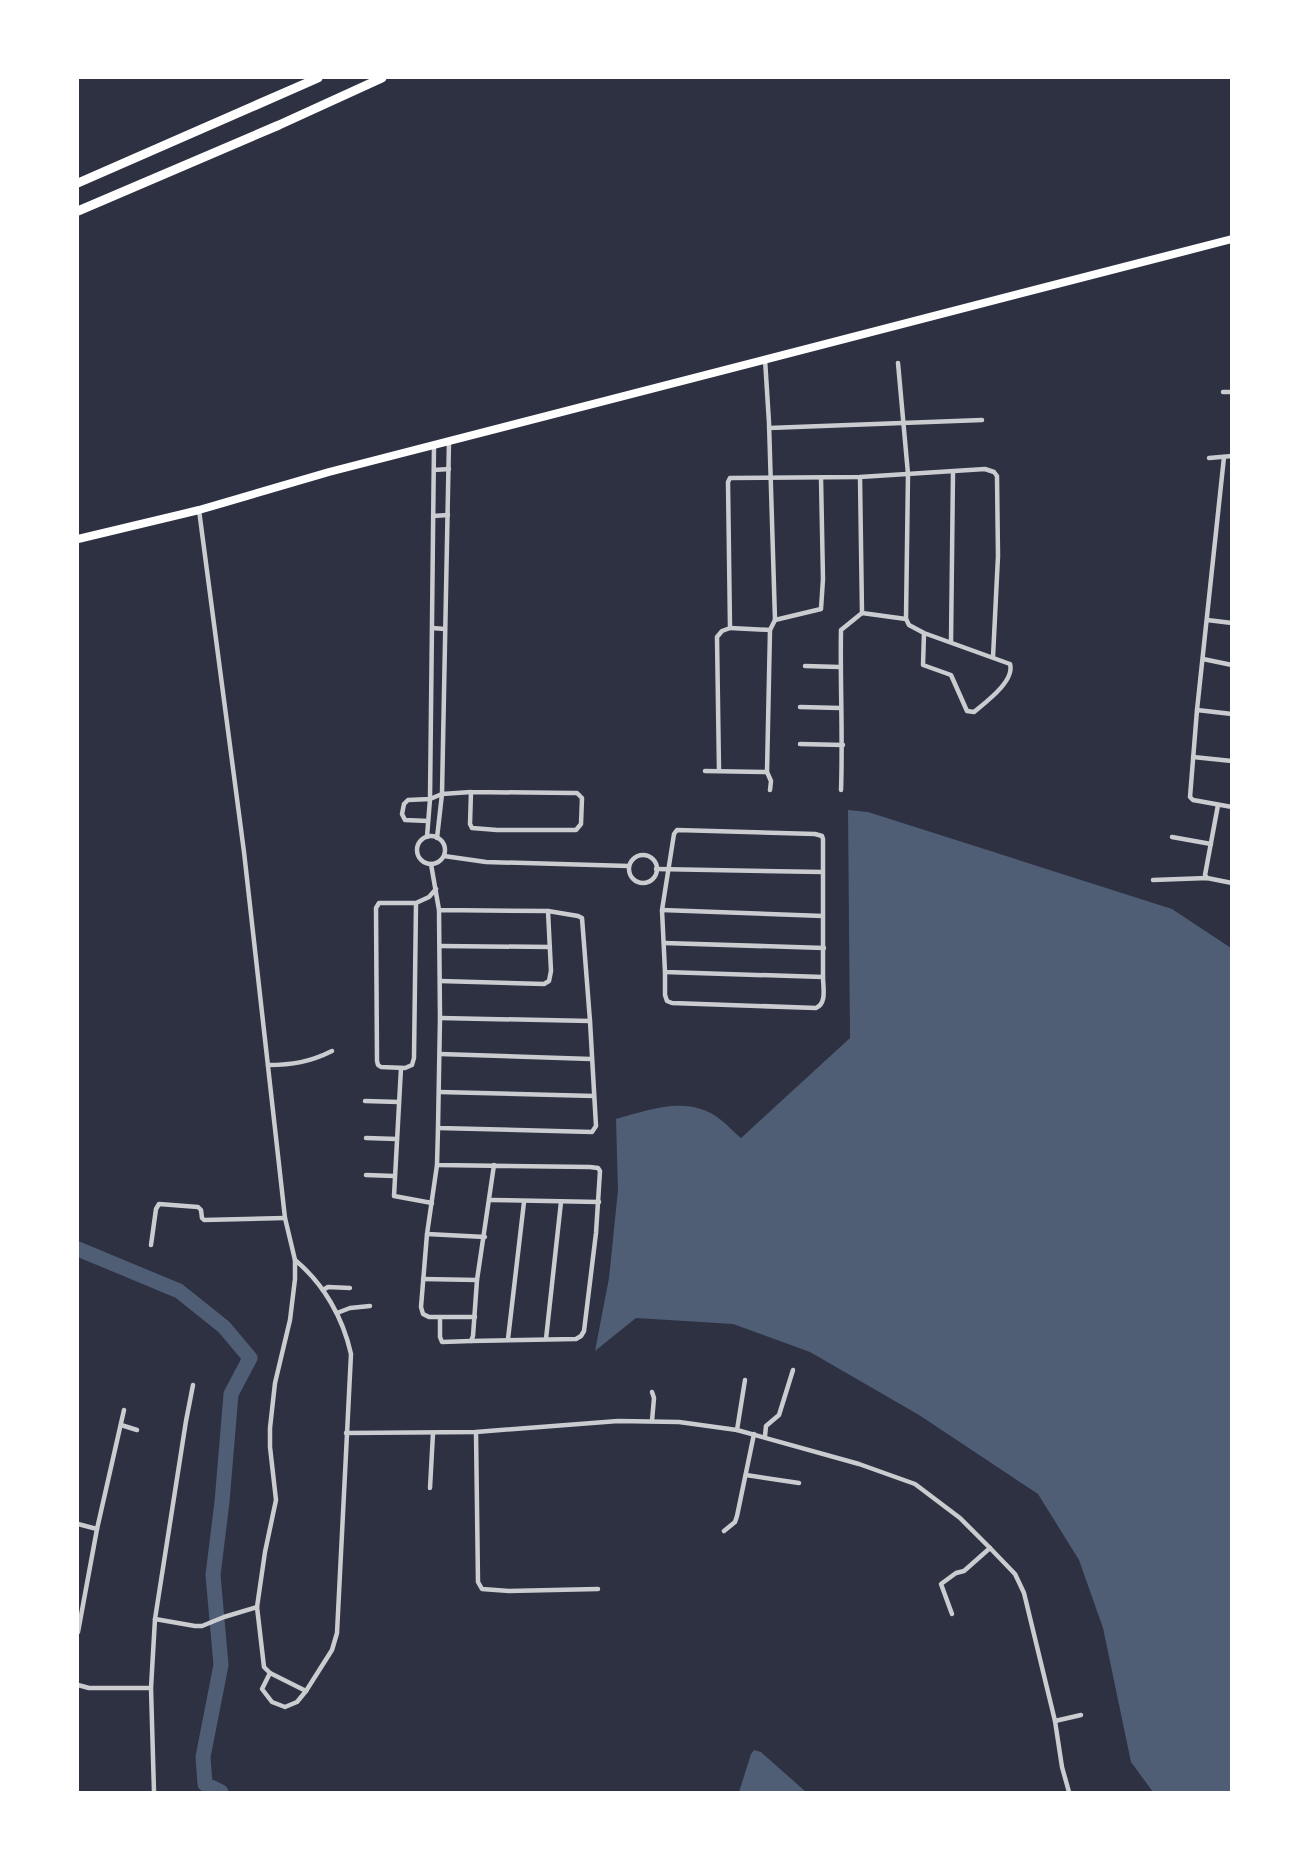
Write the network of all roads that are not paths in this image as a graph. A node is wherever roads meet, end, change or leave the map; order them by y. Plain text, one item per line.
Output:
1 (318, 78) edge
2 (382, 78) edge
3 (78, 183) edge
4 (78, 211) edge
5 (1232, 239) edge
6 (765, 358) junction
7 (898, 363) dead end
8 (1222, 392) dead end
9 (1232, 392) edge
10 (982, 420) dead end
11 (903, 424) junction
12 (769, 428) junction
13 (449, 441) junction
14 (434, 445) junction
15 (1232, 456) edge
16 (1224, 457) junction
17 (1209, 458) dead end
18 (449, 469) junction
19 (434, 470) junction
20 (953, 472) junction
21 (908, 474) junction
22 (860, 476) junction
23 (770, 478) junction
24 (821, 478) junction
25 (199, 510) junction
26 (448, 515) junction
27 (433, 516) junction
28 (78, 540) edge
29 (862, 613) junction
30 (906, 619) junction
31 (775, 620) junction
32 (1207, 620) junction
33 (1232, 623) edge
34 (432, 628) junction
35 (730, 628) junction
36 (445, 629) junction
37 (770, 630) junction
38 (924, 633) junction
39 (950, 642) junction
40 (993, 657) junction
41 (1203, 659) junction
42 (1232, 665) edge
43 (805, 666) dead end
44 (840, 667) junction
45 (800, 707) dead end
46 (840, 708) junction
47 (1197, 710) junction
48 (1232, 714) edge
49 (800, 744) dead end
50 (843, 745) junction
51 (1193, 757) junction
52 (1232, 761) edge
53 (719, 770) junction
54 (705, 771) dead end
55 (767, 772) junction
56 (770, 790) dead end
57 (841, 790) dead end
58 (471, 792) junction
59 (442, 794) junction
60 (430, 800) junction
61 (1218, 805) junction
62 (1232, 807) edge
63 (428, 821) junction
64 (427, 837) junction
65 (1172, 837) dead end
66 (436, 838) junction
67 (1211, 844) junction
68 (444, 856) junction
69 (431, 864) junction
70 (629, 866) junction
71 (656, 868) junction
72 (669, 870) junction
73 (822, 872) junction
74 (1206, 878) junction
75 (1153, 880) dead end
76 (1232, 883) edge
77 (436, 889) junction
78 (416, 903) junction
79 (439, 910) junction
80 (662, 910) junction
81 (548, 911) junction
82 (823, 916) junction
83 (664, 943) junction
84 (440, 946) junction
85 (550, 947) junction
86 (824, 948) junction
87 (665, 972) junction
88 (823, 977) junction
89 (440, 982) junction
90 (440, 1018) junction
91 (590, 1021) junction
92 (332, 1051) dead end
93 (440, 1054) junction
94 (592, 1059) junction
95 (268, 1065) junction
96 (401, 1068) junction
97 (440, 1092) junction
98 (594, 1096) junction
99 (365, 1101) dead end
100 (399, 1102) junction
101 (438, 1128) junction
102 (366, 1138) dead end
103 (397, 1139) junction
104 (437, 1165) junction
105 (494, 1165) junction
106 (366, 1175) dead end
107 (394, 1176) junction
108 (490, 1200) junction
109 (524, 1202) junction
110 (561, 1202) junction
111 (599, 1202) junction
112 (432, 1203) junction
113 (285, 1218) junction
114 (428, 1234) junction
115 (484, 1237) junction
116 (151, 1245) dead end
117 (295, 1260) junction
118 (423, 1279) junction
119 (477, 1280) junction
120 (350, 1288) dead end
121 (323, 1290) junction
122 (370, 1306) dead end
123 (337, 1312) junction
124 (440, 1318) junction
125 (475, 1318) junction
126 (508, 1339) junction
127 (546, 1339) junction
128 (471, 1341) junction
129 (793, 1370) dead end
130 (745, 1380) dead end
131 (193, 1386) dead end
132 (652, 1392) dead end
133 (124, 1410) dead end
134 (652, 1421) junction
135 (121, 1425) junction
136 (137, 1430) dead end
137 (737, 1430) junction
138 (476, 1432) junction
139 (346, 1433) junction
140 (433, 1433) junction
141 (754, 1434) junction
142 (765, 1436) junction
143 (746, 1475) junction
144 (800, 1483) dead end
145 (430, 1488) dead end
146 (78, 1524) edge
147 (97, 1529) junction
148 (724, 1531) dead end
149 (990, 1548) junction
150 (598, 1589) dead end
151 (258, 1607) junction
152 (952, 1614) dead end
153 (155, 1619) junction
154 (78, 1632) edge
155 (270, 1673) junction
156 (78, 1685) edge
157 (151, 1688) junction
158 (306, 1691) junction
159 (1080, 1715) dead end
160 (1056, 1721) junction
161 (154, 1792) edge
162 (1070, 1792) edge

1 - 3 highway
2 - 4 highway
5 - 6 highway
6 - 12 street
6 - 13 highway
7 - 11 street
8 - 9 street
10 - 11 street
11 - 12 street
11 - 21 street
12 - 23 street
13 - 14 highway
13 - 18 street
14 - 19 street
14 - 25 highway
15 - 16 street
16 - 17 street
16 - 32 street
18 - 19 street
18 - 26 street
19 - 27 street
20 - 21 street
20 - 39 street
20 - 40 street
21 - 22 street
21 - 30 street
22 - 24 street
22 - 29 street
23 - 24 street
23 - 31 street
23 - 35 street
24 - 31 street
25 - 28 highway
25 - 95 street
26 - 27 street
26 - 36 street
27 - 34 street
29 - 30 street
29 - 44 street
30 - 38 street
31 - 37 street
32 - 33 street
32 - 41 street
34 - 36 street
34 - 60 street
35 - 37 street
35 - 53 street
36 - 59 street
37 - 55 street
38 - 39 street
38 - 40 street
39 - 40 street
41 - 42 street
41 - 47 street
43 - 44 street
44 - 46 street
45 - 46 street
46 - 50 street
47 - 48 street
47 - 51 street
49 - 50 street
50 - 57 street
51 - 52 street
51 - 61 street
53 - 54 street
53 - 55 street
55 - 56 street
58 - 58 street
58 - 59 street
59 - 60 street
59 - 66 street
60 - 63 street
60 - 63 street
61 - 62 street
61 - 67 street
63 - 64 street
64 - 66 street
64 - 69 street
65 - 67 street
66 - 68 street
67 - 74 street
68 - 69 street
68 - 70 street
69 - 77 street
70 - 71 street
70 - 71 street
71 - 72 street
72 - 73 street
72 - 73 street
72 - 80 street
73 - 82 street
74 - 75 street
74 - 76 street
77 - 78 street
77 - 79 street
78 - 96 street
78 - 96 street
79 - 81 street
79 - 84 street
80 - 82 street
80 - 83 street
81 - 85 street
81 - 91 street
82 - 86 street
83 - 86 street
83 - 87 street
84 - 85 street
84 - 89 street
85 - 89 street
86 - 88 street
87 - 88 street
87 - 88 street
89 - 90 street
90 - 91 street
90 - 93 street
91 - 94 street
92 - 95 street
93 - 94 street
93 - 97 street
94 - 98 street
95 - 113 street
96 - 100 street
97 - 98 street
97 - 101 street
98 - 101 street
99 - 100 street
100 - 103 street
101 - 104 street
102 - 103 street
103 - 107 street
104 - 105 street
104 - 112 street
105 - 108 street
105 - 111 street
106 - 107 street
107 - 112 street
108 - 109 street
108 - 115 street
109 - 110 street
109 - 126 street
110 - 111 street
110 - 127 street
111 - 127 street
112 - 114 street
113 - 116 street
113 - 117 street
114 - 115 street
114 - 118 street
115 - 119 street
117 - 121 street
117 - 151 street
118 - 119 street
118 - 124 street
119 - 125 street
120 - 121 street
121 - 123 street
122 - 123 street
123 - 139 street
124 - 125 street
124 - 128 street
125 - 128 street
126 - 127 street
126 - 128 street
129 - 142 street
130 - 137 street
131 - 153 street
132 - 134 street
133 - 135 street
134 - 137 street
134 - 138 street
135 - 136 street
135 - 147 street
137 - 141 street
138 - 140 street
138 - 150 street
139 - 140 street
139 - 158 street
140 - 145 street
141 - 142 street
141 - 143 street
142 - 149 street
143 - 144 street
143 - 148 street
146 - 147 street
147 - 154 street
149 - 152 street
149 - 160 street
151 - 153 street
151 - 155 street
153 - 157 street
155 - 158 street
155 - 158 street
156 - 157 street
157 - 161 street
159 - 160 street
160 - 162 street

